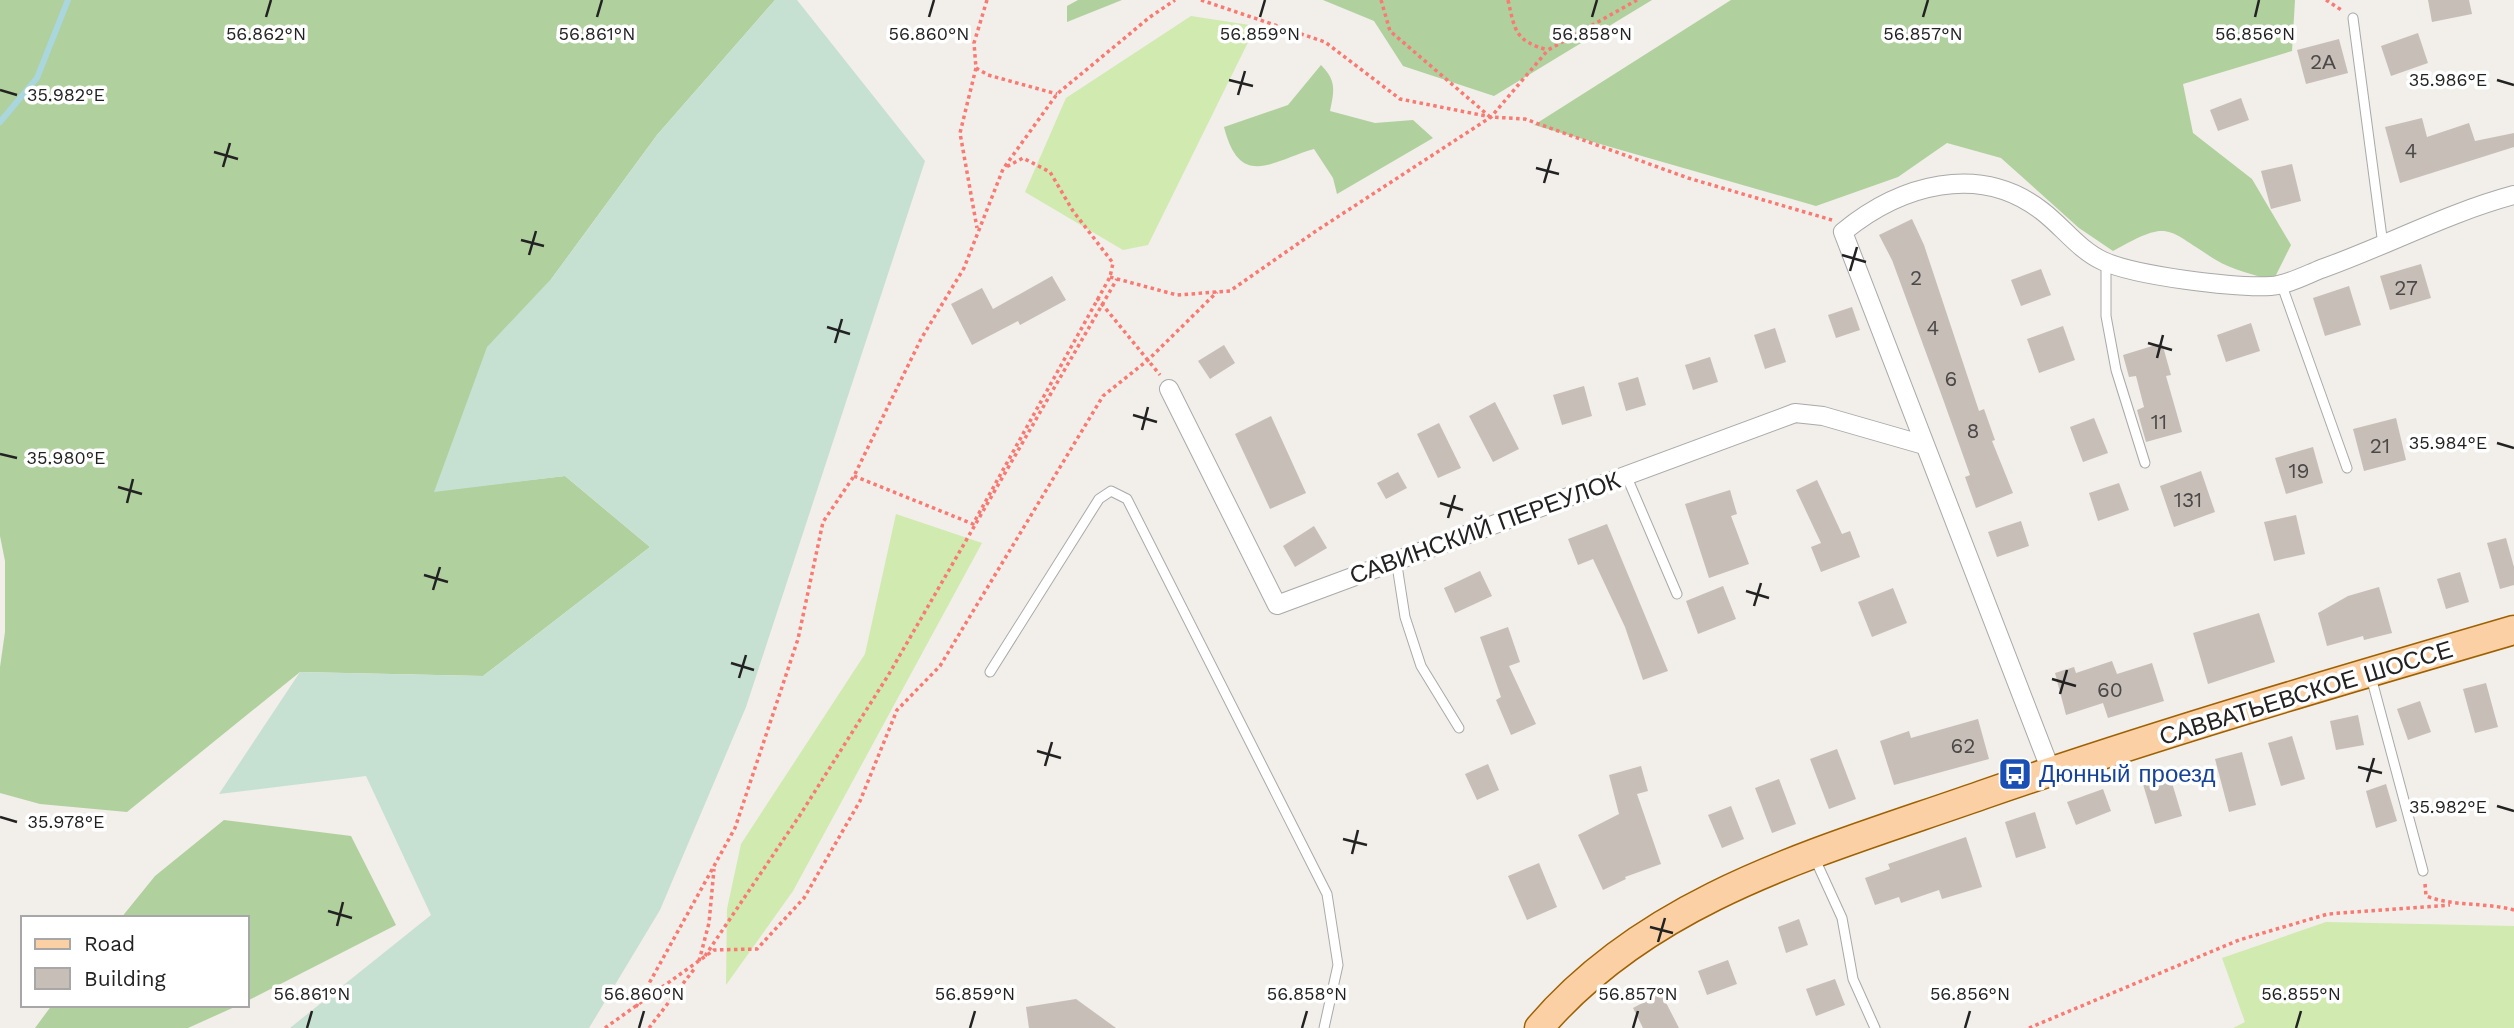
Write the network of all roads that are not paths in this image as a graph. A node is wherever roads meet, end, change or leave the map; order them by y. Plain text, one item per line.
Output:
1 (2353, 18) road end
2 (2514, 195) edge
3 (2383, 247) junction
4 (2106, 263) junction
5 (2281, 284) junction
6 (1168, 388) road end
7 (1924, 445) junction
8 (2145, 463) dead end
9 (2347, 468) dead end
10 (1626, 475) junction
11 (1396, 559) junction
12 (1677, 594) dead end
13 (2514, 630) edge
14 (990, 672) dead end
15 (2369, 672) junction
16 (1459, 728) dead end
17 (2051, 771) junction
18 (1813, 854) junction
19 (2423, 871) road end
20 (1324, 1028) edge
21 (1539, 1028) edge
22 (1875, 1028) edge

1 - 3 lane
2 - 3 street
3 - 5 street
4 - 5 street
4 - 7 street
4 - 8 lane
5 - 9 lane
6 - 11 street, САВИНСКИЙ ПЕРЕУЛОК
7 - 10 street, САВИНСКИЙ ПЕРЕУЛОК
7 - 17 street
10 - 11 street, САВИНСКИЙ ПЕРЕУЛОК
10 - 12 lane
11 - 16 lane
13 - 15 main road, САВВАТЬЕВСКОЕ ШОССЕ
14 - 20 lane
15 - 17 main road, САВВАТЬЕВСКОЕ ШОССЕ
15 - 19 lane
17 - 18 main road, САВВАТЬЕВСКОЕ ШОССЕ
18 - 21 main road, САВВАТЬЕВСКОЕ ШОССЕ
18 - 22 lane

